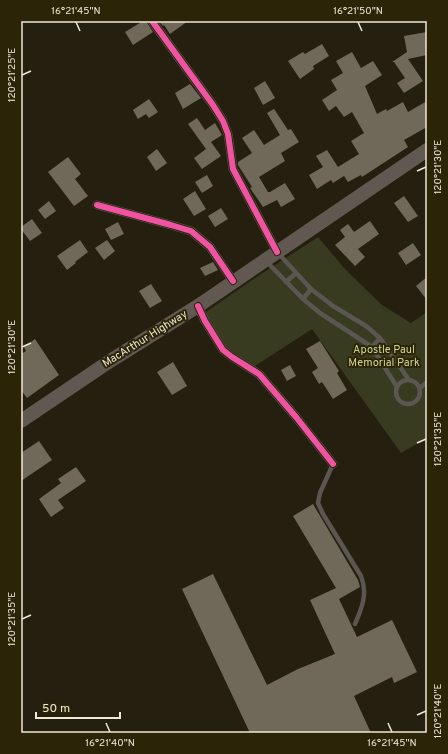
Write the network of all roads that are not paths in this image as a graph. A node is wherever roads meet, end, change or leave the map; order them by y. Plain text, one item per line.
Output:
1 (152, 21) edge
2 (427, 150) edge
3 (98, 205) dead end
4 (277, 252) junction
5 (264, 260) junction
6 (296, 273) junction
7 (233, 281) junction
8 (286, 282) junction
9 (311, 290) junction
10 (302, 299) junction
11 (198, 306) junction
12 (380, 338) junction
13 (372, 347) junction
14 (409, 380) junction
15 (427, 382) edge
16 (397, 387) junction
17 (420, 388) junction
18 (21, 421) edge
19 (333, 464) joint
20 (355, 624) dead end

1 - 4 street
2 - 4 highway, MacArthur Highway
3 - 7 street
4 - 5 highway, MacArthur Highway
4 - 6 lane
5 - 7 highway, MacArthur Highway
5 - 8 lane
6 - 8 lane
6 - 9 lane
7 - 11 highway, MacArthur Highway
8 - 10 lane
9 - 10 lane
9 - 12 lane
10 - 13 lane
11 - 18 highway, MacArthur Highway
11 - 19 street
12 - 13 lane
12 - 14 lane
13 - 16 lane
14 - 16 lane
14 - 17 lane
15 - 17 lane
16 - 17 lane
19 - 20 lane

